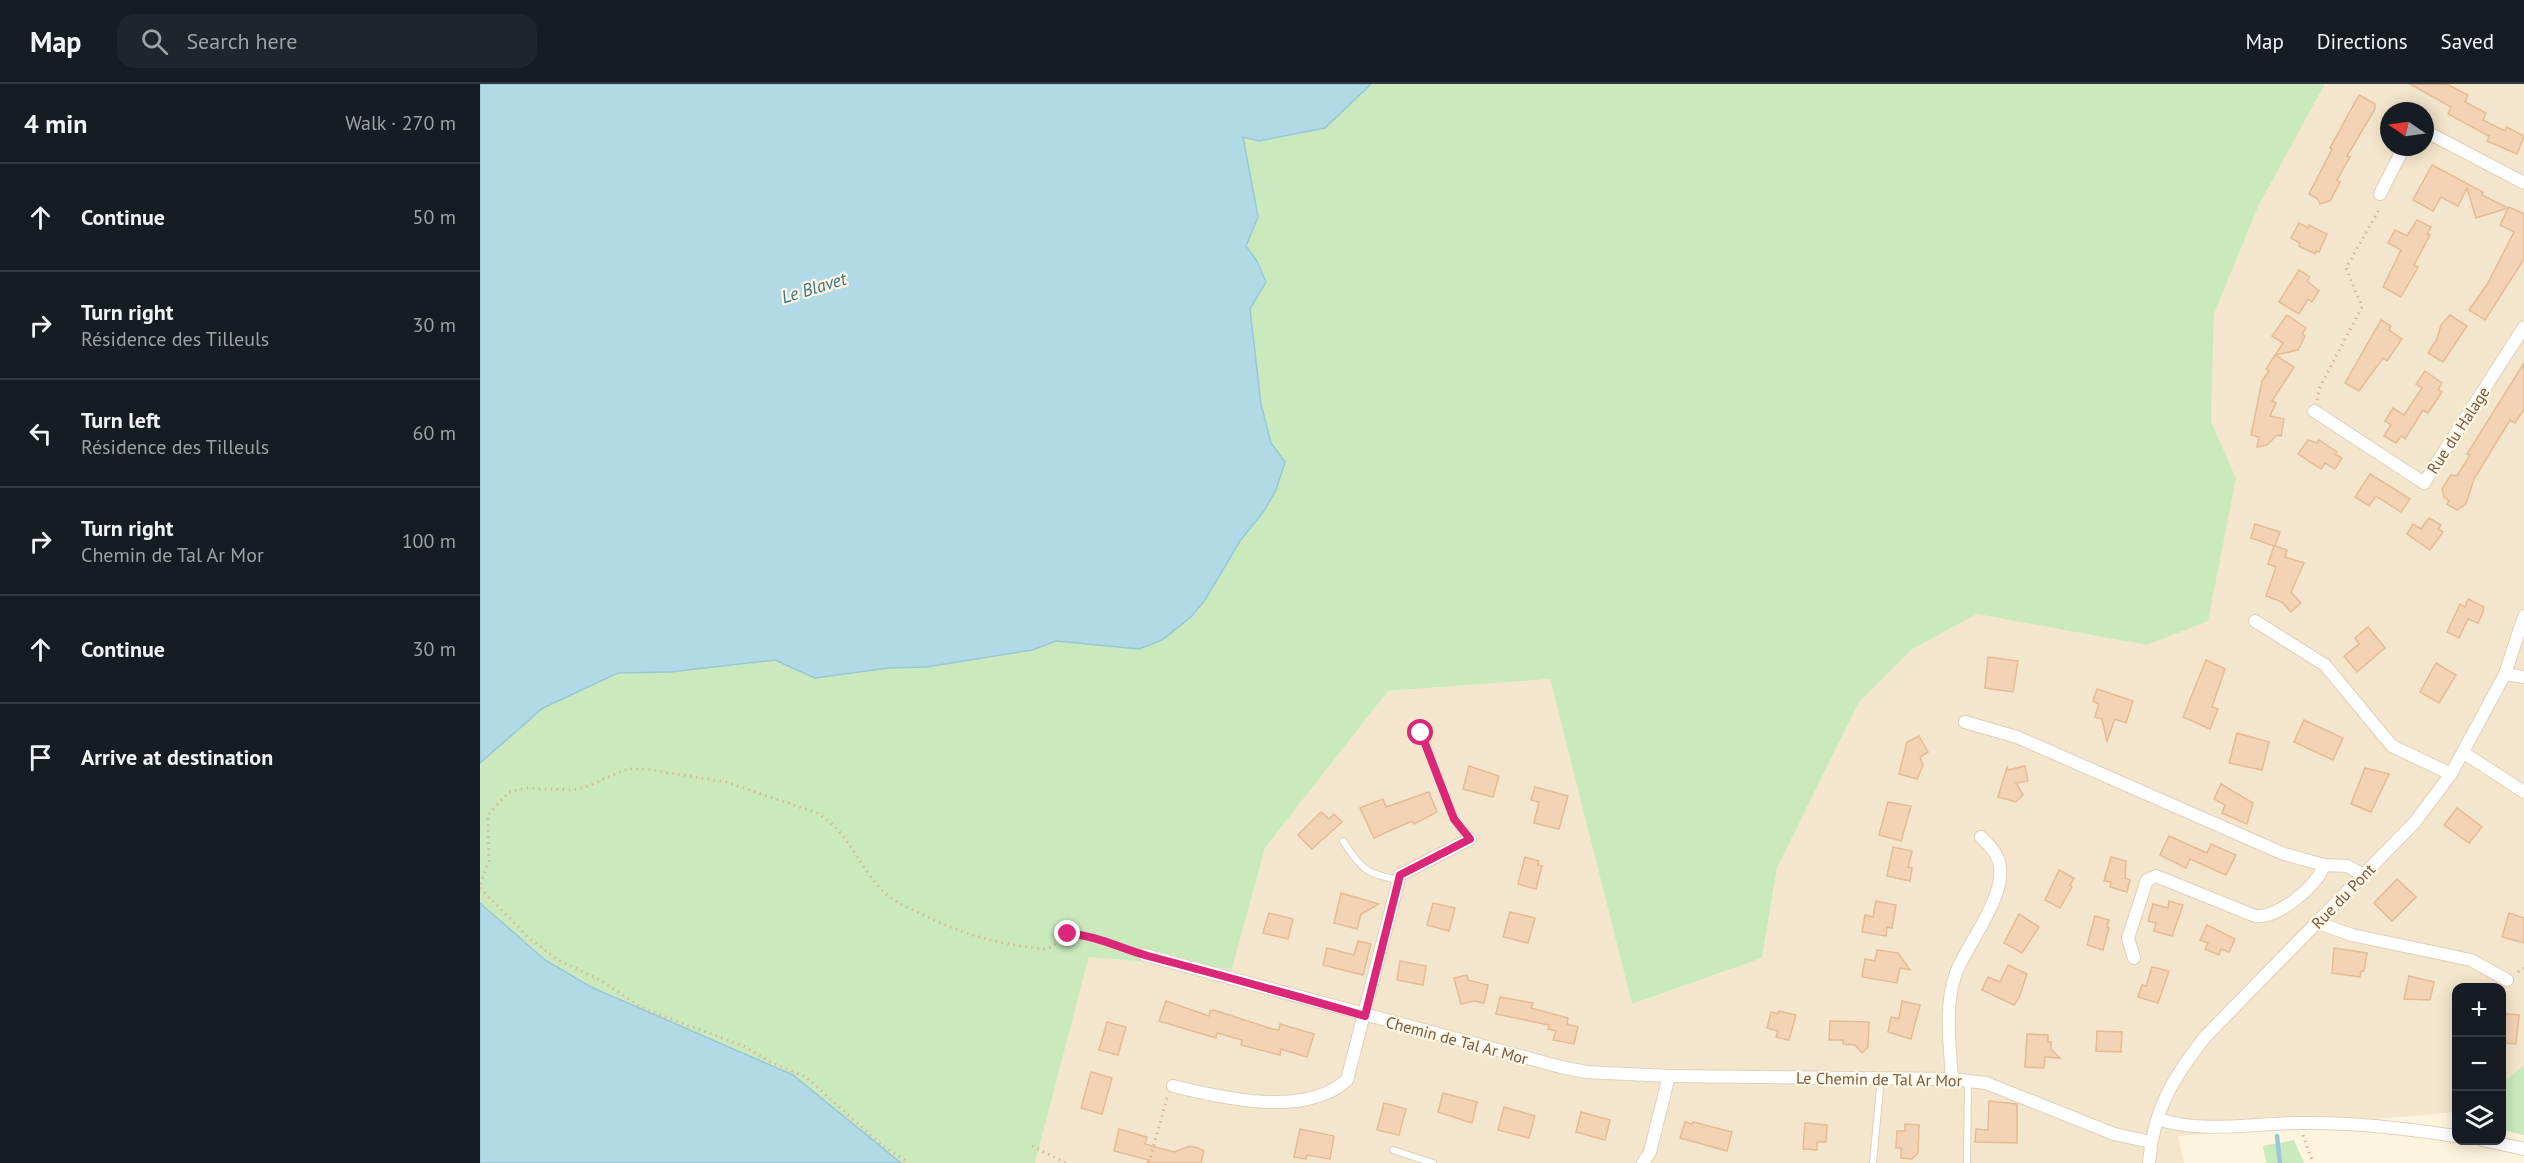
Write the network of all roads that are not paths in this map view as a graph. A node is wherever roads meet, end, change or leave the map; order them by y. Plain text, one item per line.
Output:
1 (2434, 136) edge
2 (2399, 156) edge
3 (2524, 183) edge
4 (2380, 194) road end
5 (2524, 327) edge
6 (2314, 411) road end
7 (2524, 616) edge
8 (2255, 621) dead end
9 (2505, 674) junction
10 (2524, 677) edge
11 (1965, 722) dead end
12 (2464, 753) junction
13 (2451, 774) junction
14 (2524, 792) edge
15 (1981, 837) dead end
16 (1470, 839) road end
17 (1343, 841) dead end
18 (2324, 865) junction
19 (2364, 875) junction
20 (1399, 880) junction
21 (2318, 923) junction
22 (1145, 955) road end
23 (2134, 958) dead end
24 (2507, 980) dead end
25 (1365, 1016) junction
26 (1669, 1076) junction
27 (1881, 1078) junction
28 (1952, 1079) junction
29 (1968, 1081) junction
30 (1173, 1086) road end
31 (2158, 1119) junction
32 (2452, 1135) edge
33 (2151, 1142) junction
34 (2505, 1145) edge
35 (2524, 1149) edge
36 (1393, 1150) dead end
37 (1433, 1163) edge
38 (1643, 1163) edge
39 (1873, 1163) edge
40 (1967, 1163) edge
41 (2149, 1163) edge

1 - 3 street
2 - 4 street
5 - 6 street, Rue du Halage
7 - 9 street, Rue du Pont
8 - 13 street
9 - 10 street
9 - 12 street, Rue du Pont
11 - 18 street
12 - 13 street, Rue du Pont
12 - 14 street
13 - 19 street, Rue du Pont
15 - 28 street
16 - 20 street
17 - 20 lane
18 - 19 street
18 - 23 street
19 - 21 street, Rue du Pont
20 - 25 street
21 - 24 street
21 - 31 street, Rue du Pont
22 - 25 street, Chemin de Tal Ar Mor
25 - 26 street, Chemin de Tal Ar Mor
25 - 30 street
26 - 27 street, Le Chemin de Tal Ar Mor
26 - 38 street
27 - 28 street, Le Chemin de Tal Ar Mor
27 - 39 lane
28 - 29 street, Le Chemin de Tal Ar Mor
29 - 33 street, Le Chemin de Tal Ar Mor
29 - 40 lane
31 - 32 street
31 - 33 street, Rue du Pont
33 - 41 street, Rue du Pont
34 - 35 street
36 - 37 lane

